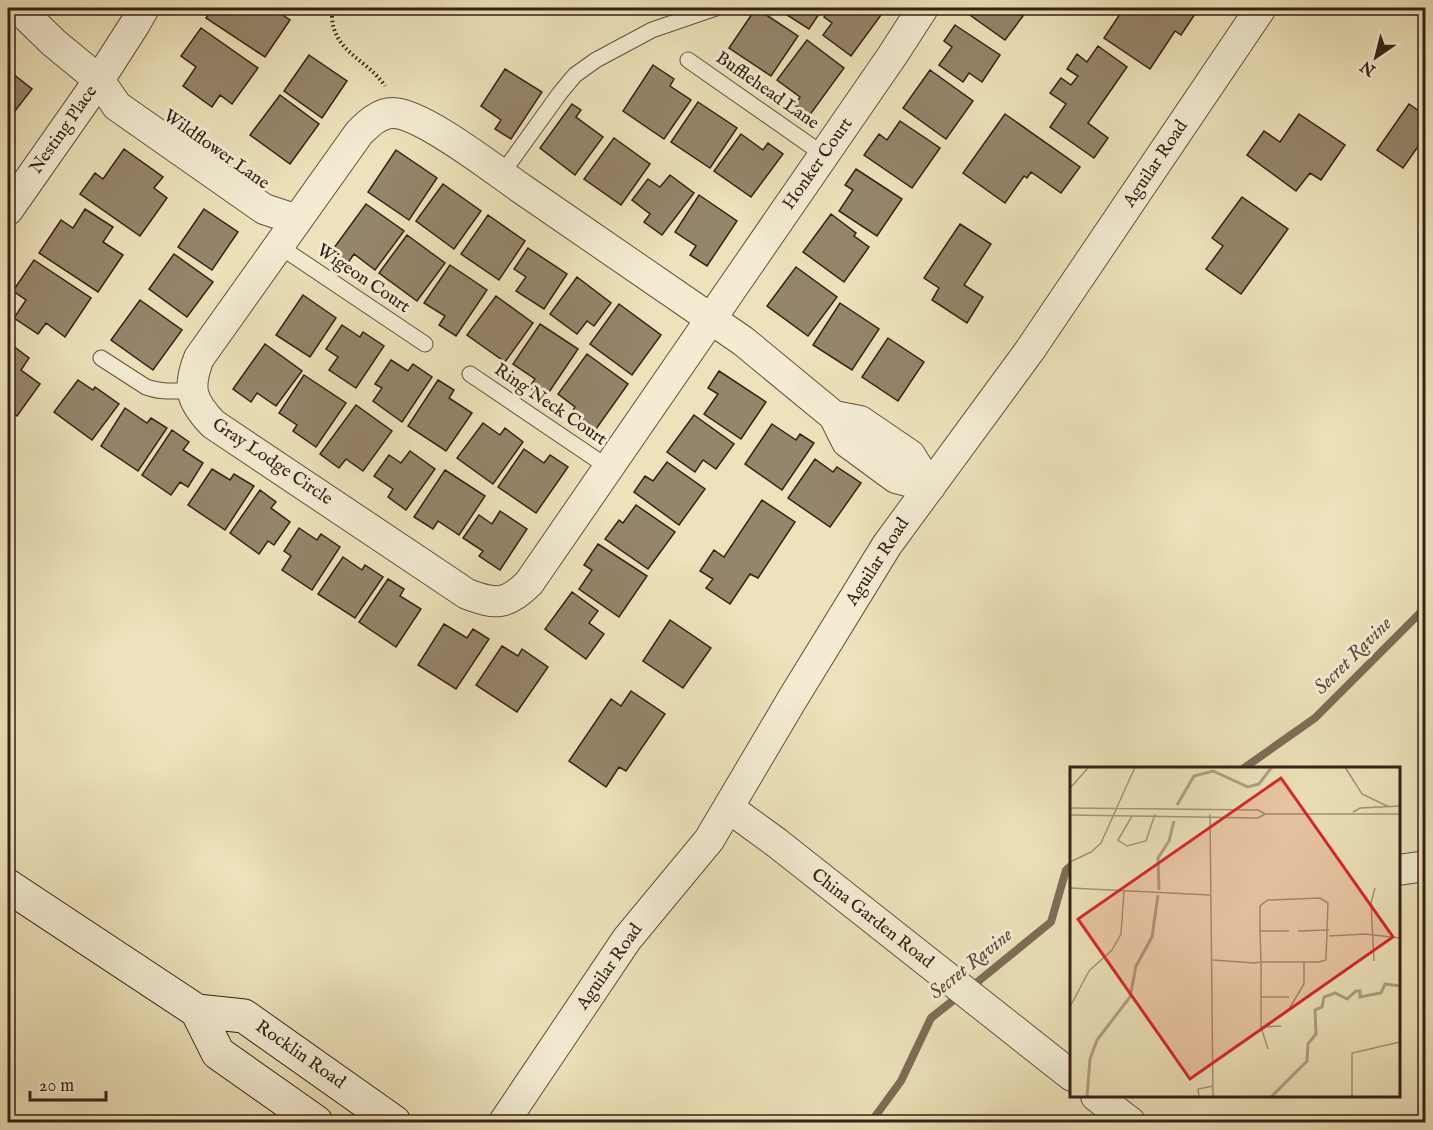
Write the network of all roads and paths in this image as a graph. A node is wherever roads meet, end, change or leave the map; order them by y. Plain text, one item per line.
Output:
1 (18, 8) edge
2 (144, 8) edge
3 (716, 8) edge
4 (1261, 8) edge
5 (919, 9) edge
6 (332, 16) dead end
7 (688, 60) dead end
8 (99, 80) junction
9 (392, 113) junction
10 (824, 155) junction
11 (501, 175) junction
12 (8, 210) edge
13 (297, 220) junction
14 (279, 246) junction
15 (711, 319) junction
16 (425, 344) dead end
17 (101, 358) dead end
18 (470, 374) dead end
19 (192, 390) junction
20 (609, 468) junction
21 (930, 488) junction
22 (729, 808) junction
23 (1425, 866) edge
24 (1400, 870) edge
25 (8, 886) edge
26 (197, 1011) junction
27 (1070, 1075) edge
28 (316, 1122) edge
29 (394, 1122) edge
30 (504, 1122) edge

1 - 8 street, Wildflower Lane
2 - 8 street, Nesting Place
3 - 11 lane
4 - 21 street, Aguilar Road
5 - 10 street, Honker Court
6 - 9 path
7 - 10 lane, Bufflehead Lane
8 - 12 street, Nesting Place
8 - 13 street, Wildflower Lane
9 - 11 street
9 - 13 street
10 - 15 street, Honker Court
11 - 15 street
13 - 14 street
14 - 16 lane, Wigeon Court
14 - 19 street
15 - 20 street, Gray Lodge Circle
15 - 21 street
17 - 19 lane
18 - 20 lane, Ring Neck Court
19 - 20 street, Gray Lodge Circle
21 - 22 street, Aguilar Road
22 - 27 street, China Garden Road
22 - 30 street, Aguilar Road
23 - 24 street
25 - 26 main road, Rocklin Road
26 - 28 main road, Rocklin Road
26 - 29 main road, Rocklin Road

